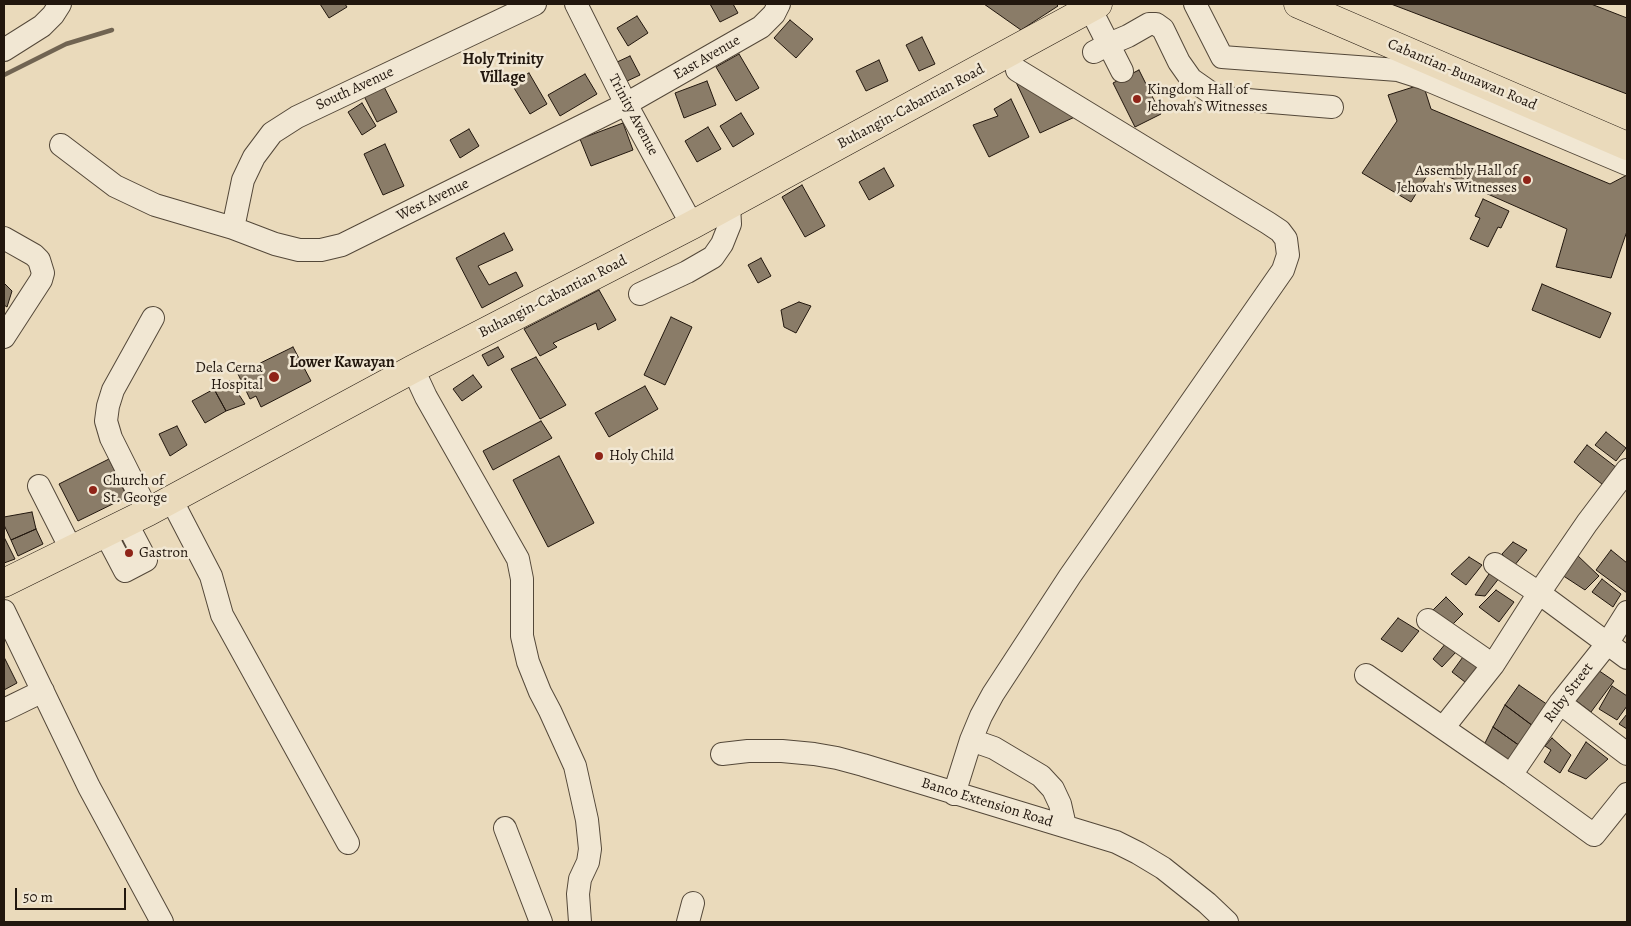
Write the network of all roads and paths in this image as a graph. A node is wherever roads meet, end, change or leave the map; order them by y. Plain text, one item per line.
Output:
1 (60, 4) edge
2 (535, 4) edge
3 (576, 4) edge
4 (779, 4) edge
5 (1194, 4) edge
6 (1298, 4) edge
7 (1094, 6) edge
8 (1101, 48) junction
9 (4, 50) edge
10 (1017, 70) dead end
11 (1122, 71) dead end
12 (626, 104) junction
13 (1332, 107) dead end
14 (61, 146) dead end
15 (1627, 146) edge
16 (1627, 164) edge
17 (729, 205) junction
18 (692, 225) junction
19 (233, 228) junction
20 (4, 238) edge
21 (640, 294) dead end
22 (153, 318) dead end
23 (4, 337) edge
24 (413, 369) junction
25 (1627, 470) edge
26 (39, 486) dead end
27 (1621, 493) edge
28 (171, 499) junction
29 (126, 522) junction
30 (71, 549) junction
31 (1495, 564) dead end
32 (4, 583) edge
33 (1539, 593) junction
34 (4, 611) edge
35 (1627, 612) edge
36 (1428, 620) dead end
37 (1607, 644) junction
38 (1627, 658) edge
39 (1493, 665) junction
40 (1366, 675) dead end
41 (43, 692) junction
42 (1560, 703) junction
43 (4, 710) edge
44 (1442, 728) junction
45 (970, 740) junction
46 (722, 754) dead end
47 (1627, 754) edge
48 (1511, 775) junction
49 (954, 794) junction
50 (1627, 794) edge
51 (1066, 826) junction
52 (506, 828) dead end
53 (348, 843) dead end
54 (162, 922) edge
55 (541, 922) edge
56 (580, 922) edge
57 (1227, 922) edge

1 - 9 street
2 - 19 street, South Avenue
3 - 12 street, Trinity Avenue
4 - 12 street, East Avenue
5 - 16 street
6 - 15 main road, Cabantian-Bunawan Road
7 - 8 street
7 - 17 main road, Buhangin-Cabantian Road
8 - 11 street
8 - 13 street
10 - 45 street
12 - 18 street, Trinity Avenue
12 - 19 street, West Avenue
14 - 19 street, West Avenue
17 - 18 main road, Buhangin-Cabantian Road
17 - 21 street
18 - 24 main road, Buhangin-Cabantian Road
20 - 23 street
22 - 29 street
24 - 28 main road, Buhangin-Cabantian Road
24 - 56 street
25 - 27 street
26 - 30 street
27 - 33 street
28 - 29 main road, Buhangin-Cabantian Road
28 - 53 street
29 - 30 main road, Buhangin-Cabantian Road
30 - 32 main road, Buhangin-Cabantian Road
31 - 33 street
33 - 37 street
33 - 39 street
34 - 41 street
35 - 37 street, Ruby Street
36 - 39 street
37 - 38 street
37 - 42 street, Ruby Street
39 - 44 street
40 - 44 street
41 - 43 street
41 - 54 street
42 - 47 street
42 - 48 street, Ruby Street
44 - 48 street
45 - 49 street
45 - 51 street
46 - 49 street, Banco Extension Road
48 - 50 street
49 - 51 street, Banco Extension Road
51 - 57 street, Banco Extension Road
52 - 55 street

